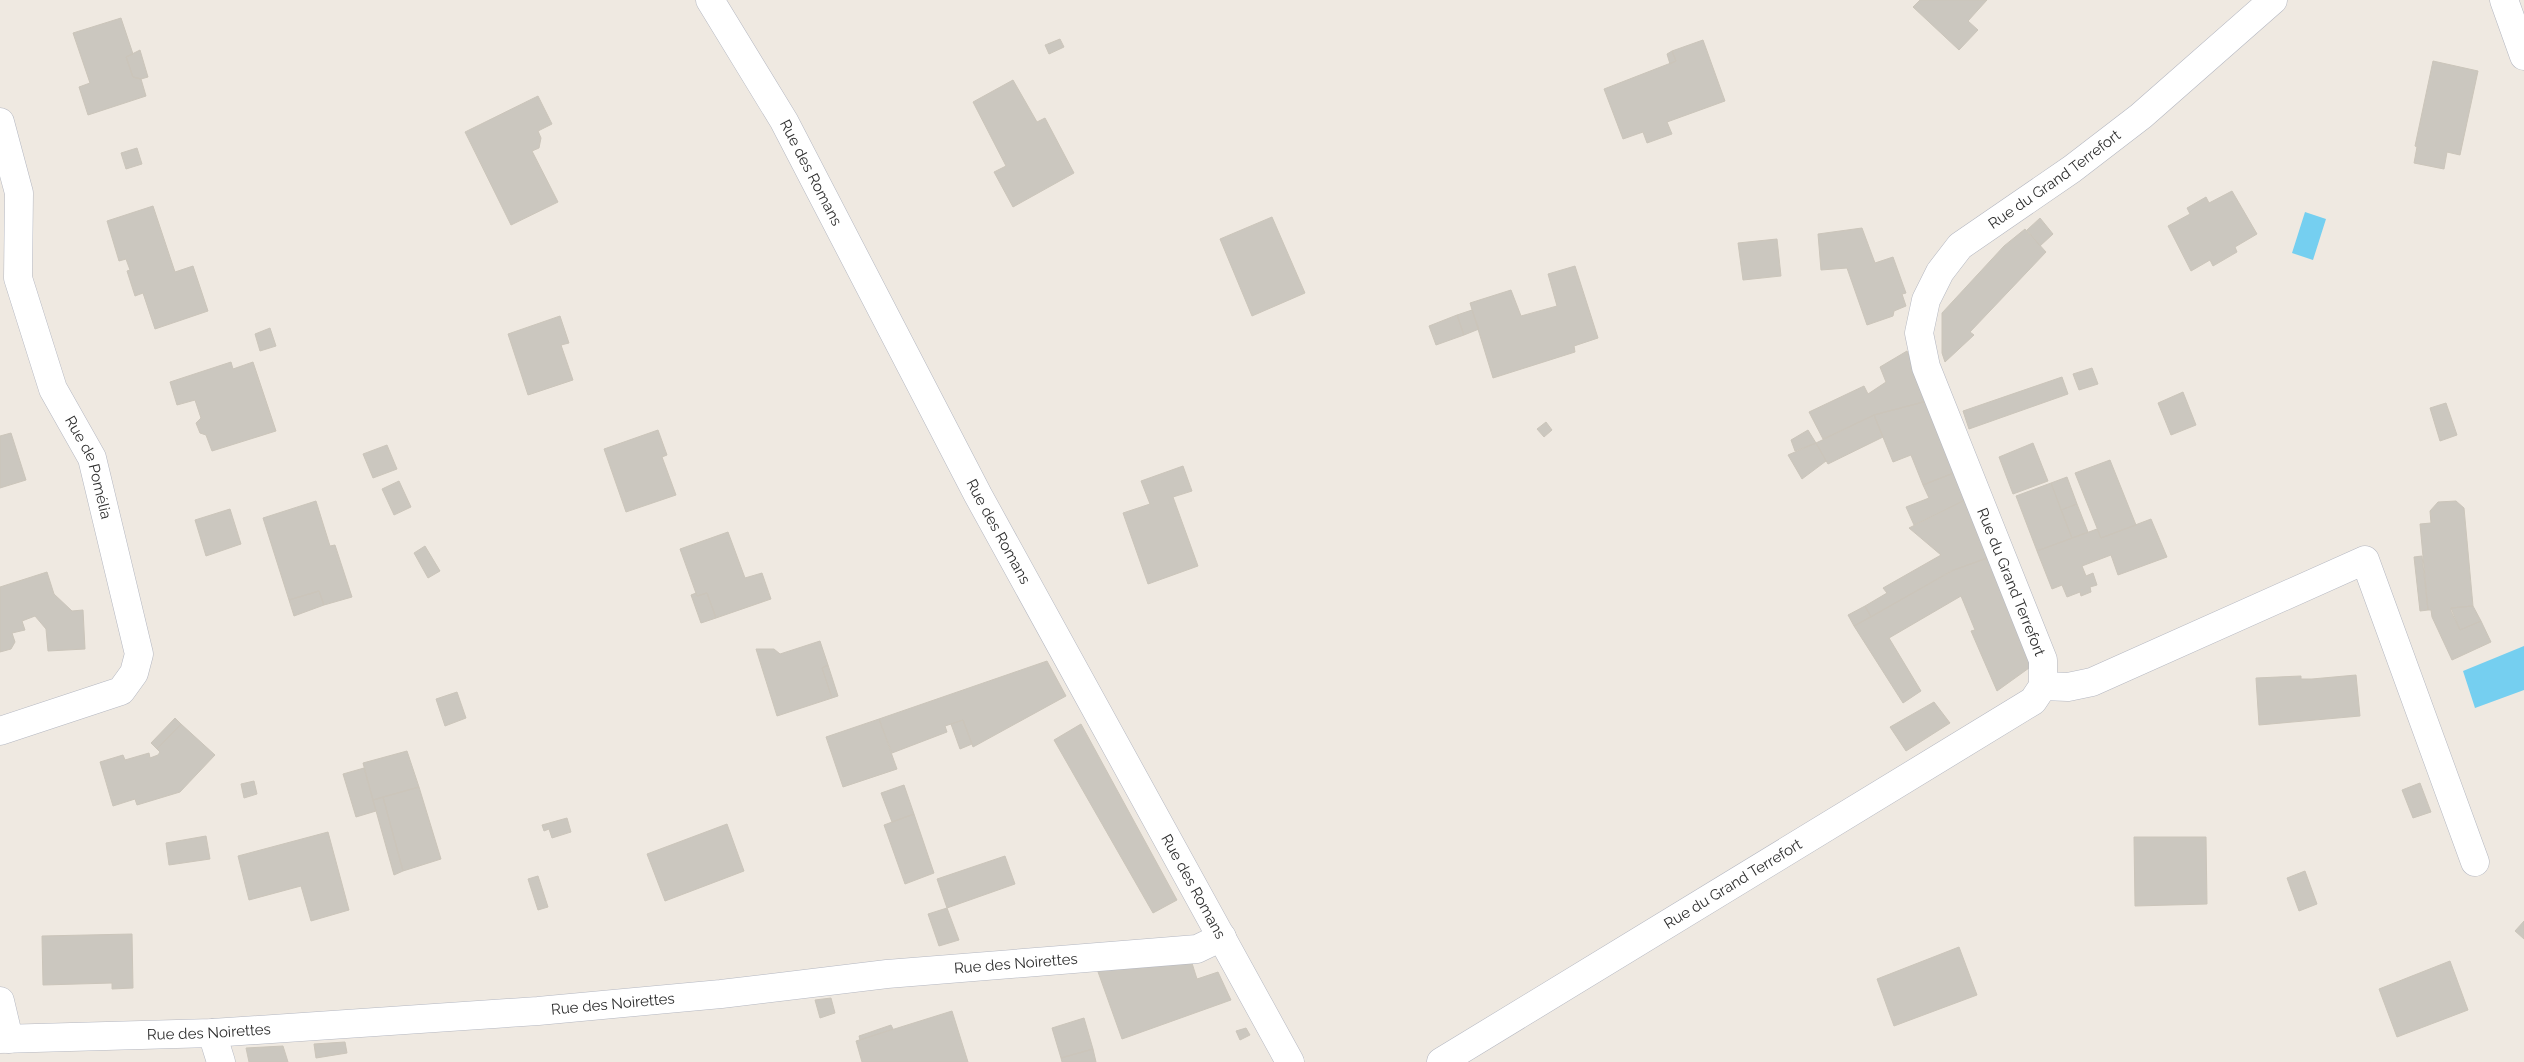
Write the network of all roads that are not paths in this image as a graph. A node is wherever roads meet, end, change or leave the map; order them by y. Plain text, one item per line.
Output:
1 (710, 0) edge
2 (2273, 0) edge
3 (2504, 0) edge
4 (2524, 56) edge
5 (0, 122) edge
6 (2044, 686) junction
7 (0, 731) edge
8 (2475, 862) dead end
9 (1222, 937) junction
10 (0, 1001) edge
11 (212, 1033) junction
12 (5, 1039) edge
13 (221, 1062) edge
14 (1290, 1062) edge
15 (1441, 1062) edge

1 - 9 street, Rue des Romans
2 - 6 street, Rue du Grand Terrefort
3 - 4 street
5 - 7 street, Rue de Pomélia
6 - 8 street
6 - 15 street, Rue du Grand Terrefort
9 - 11 street, Rue des Noirettes
9 - 14 street, Rue des Romans
10 - 12 street
11 - 12 street, Rue des Noirettes
11 - 13 street

